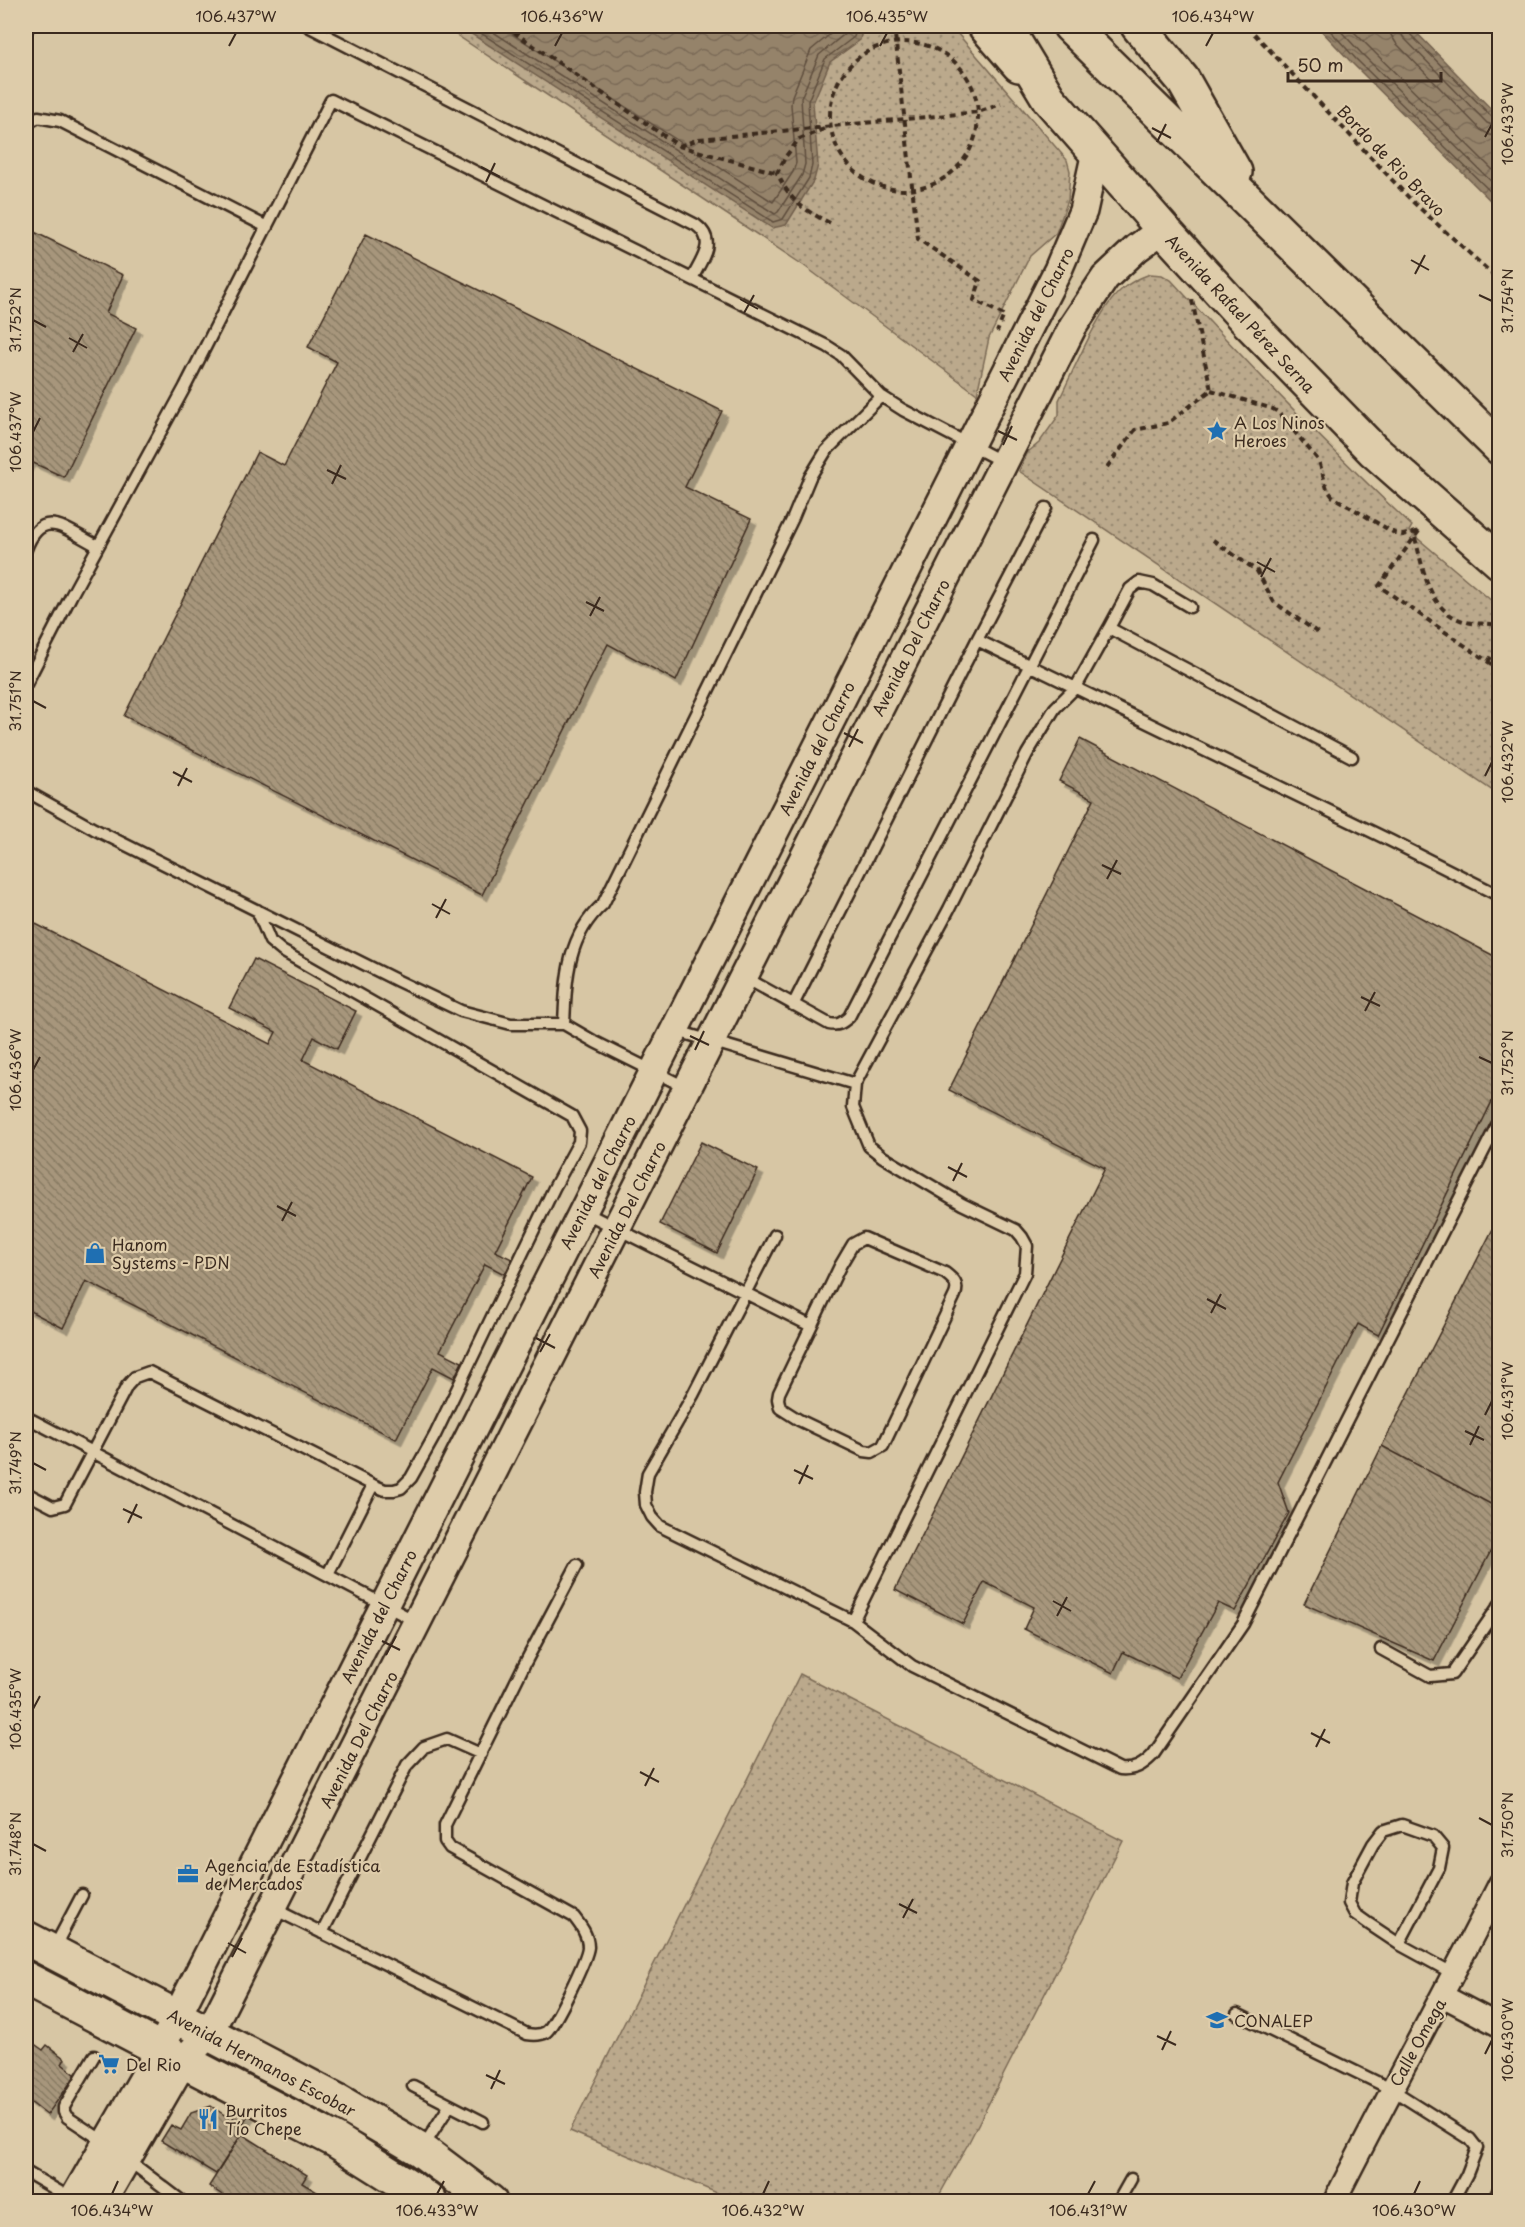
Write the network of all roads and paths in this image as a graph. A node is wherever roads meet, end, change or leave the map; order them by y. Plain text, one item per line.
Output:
1 (29, 26) edge
2 (506, 26) edge
3 (894, 26) edge
4 (985, 26) edge
5 (1005, 26) edge
6 (1070, 26) edge
7 (1138, 26) edge
8 (1247, 26) edge
9 (313, 27) edge
10 (26, 31) edge
11 (897, 41) junction
12 (1050, 99) junction
13 (1001, 104) dead end
14 (978, 112) junction
15 (906, 117) junction
16 (26, 124) edge
17 (830, 126) junction
18 (679, 146) junction
19 (1096, 152) junction
20 (777, 173) junction
21 (912, 190) junction
22 (1253, 205) junction
23 (830, 223) dead end
24 (267, 227) junction
25 (1163, 229) junction
26 (692, 279) junction
27 (1500, 281) edge
28 (1191, 296) dead end
29 (997, 332) dead end
30 (1212, 390) junction
31 (881, 396) junction
32 (969, 445) junction
33 (1500, 447) edge
34 (1003, 462) junction
35 (1107, 467) dead end
36 (1046, 508) dead end
37 (1414, 537) junction
38 (1094, 540) dead end
39 (1213, 540) dead end
40 (98, 546) junction
41 (26, 549) edge
42 (1500, 562) edge
43 (1190, 607) dead end
44 (1500, 626) edge
45 (1109, 628) junction
46 (1317, 633) dead end
47 (977, 640) junction
48 (1500, 643) edge
49 (1488, 662) junction
50 (1028, 665) junction
51 (1500, 670) edge
52 (26, 684) edge
53 (1076, 687) junction
54 (1352, 757) dead end
55 (26, 791) edge
56 (1500, 896) edge
57 (257, 910) junction
58 (743, 977) junction
59 (793, 1005) junction
60 (564, 1024) junction
61 (674, 1030) junction
62 (711, 1041) junction
63 (653, 1070) junction
64 (855, 1084) junction
65 (687, 1088) junction
66 (1500, 1119) edge
67 (582, 1211) junction
68 (616, 1229) junction
69 (775, 1235) dead end
70 (746, 1292) junction
71 (811, 1326) junction
72 (26, 1417) edge
73 (93, 1452) junction
74 (373, 1485) junction
75 (26, 1493) edge
76 (577, 1565) dead end
77 (328, 1574) junction
78 (1500, 1604) edge
79 (384, 1606) junction
80 (417, 1622) junction
81 (854, 1622) junction
82 (1381, 1649) dead end
83 (482, 1754) junction
84 (1500, 1883) edge
85 (239, 1892) junction
86 (82, 1895) dead end
87 (272, 1908) junction
88 (322, 1933) junction
89 (1400, 1944) junction
90 (39, 1945) edge
91 (1454, 1974) junction
92 (31, 1981) edge
93 (1443, 1996) junction
94 (1237, 2014) dead end
95 (177, 2016) junction
96 (1500, 2026) edge
97 (209, 2033) junction
98 (173, 2054) junction
99 (94, 2056) dead end
100 (413, 2086) dead end
101 (1391, 2089) junction
102 (450, 2105) junction
103 (483, 2122) dead end
104 (421, 2150) junction
105 (116, 2151) junction
106 (26, 2172) edge
107 (1131, 2179) dead end
108 (73, 2201) edge
109 (102, 2202) edge
110 (183, 2202) edge
111 (430, 2202) edge
112 (490, 2202) edge
113 (1118, 2202) edge
114 (1334, 2202) edge
115 (1452, 2202) edge

1 - 10 lane
2 - 18 path
3 - 11 path
4 - 12 main road
5 - 12 main road
6 - 22 main road
7 - 22 main road
8 - 27 path, Bordo de Rio Bravo
9 - 26 lane
11 - 14 path
11 - 15 path
11 - 17 path
12 - 19 main road, Avenida Rafael Pérez Serna
13 - 14 path
14 - 15 path
14 - 21 path
15 - 17 path
15 - 21 path
16 - 24 lane
17 - 18 path
17 - 20 path
17 - 21 path
18 - 20 path
19 - 25 main road, Avenida Rafael Pérez Serna
19 - 32 street, Avenida del Charro
20 - 23 path
21 - 29 path
22 - 33 main road
24 - 26 lane
24 - 40 lane
25 - 34 street, Avenida Del Charro
25 - 42 main road, Avenida Rafael Pérez Serna
26 - 31 lane
28 - 30 path
30 - 35 path
30 - 37 path
31 - 32 lane
31 - 60 lane
32 - 34 lane
32 - 61 street, Avenida del Charro
34 - 58 street, Avenida Del Charro
36 - 47 lane
37 - 44 path
37 - 49 path
38 - 50 lane
39 - 46 path
40 - 41 lane
40 - 52 lane
43 - 45 lane
45 - 53 lane
45 - 54 lane
47 - 50 lane
47 - 59 lane
48 - 49 path
49 - 51 path
50 - 53 lane
50 - 59 lane
53 - 56 lane
53 - 64 lane
55 - 57 lane
57 - 60 lane
57 - 74 lane
58 - 59 lane
58 - 62 street, Avenida Del Charro
60 - 63 lane
61 - 62 lane
61 - 63 street, Avenida del Charro
62 - 64 lane
62 - 65 street, Avenida Del Charro
63 - 65 lane
63 - 67 street, Avenida del Charro
64 - 81 lane
65 - 68 street, Avenida Del Charro
66 - 81 lane
67 - 68 lane
67 - 79 street, Avenida del Charro
68 - 70 lane
68 - 80 street, Avenida Del Charro
69 - 70 lane
70 - 71 lane
70 - 81 lane
71 - 71 lane
72 - 73 lane
73 - 74 lane
73 - 75 lane
73 - 77 lane
74 - 77 lane
76 - 83 lane
77 - 79 lane
78 - 82 lane
79 - 80 lane
79 - 85 street, Avenida del Charro
80 - 87 street, Avenida Del Charro
83 - 88 lane
83 - 88 lane
84 - 91 street, Calle Omega
85 - 87 street
85 - 95 street, Avenida del Charro
86 - 90 lane
87 - 88 lane
87 - 97 street, Avenida Del Charro
89 - 89 lane
89 - 91 lane
90 - 92 main road
90 - 95 main road, Avenida Hermanos Escobar
91 - 93 street, Calle Omega
92 - 98 main road, Avenida Hermanos Escobar
93 - 96 street
93 - 101 street, Calle Omega
94 - 101 lane
95 - 97 main road, Avenida Hermanos Escobar
95 - 98 street, Avenida del Charro
97 - 98 street, Avenida Del Charro
97 - 104 main road, Avenida Hermanos Escobar
98 - 105 street, Avenida del Charro
98 - 111 main road, Avenida Hermanos Escobar
99 - 105 lane
100 - 102 lane
101 - 114 street, Calle Omega
101 - 115 lane
102 - 103 lane
102 - 104 lane
104 - 112 main road, Avenida Hermanos Escobar
105 - 108 street, Avenida del Charro
105 - 109 street
105 - 110 lane
106 - 108 lane
107 - 113 lane

